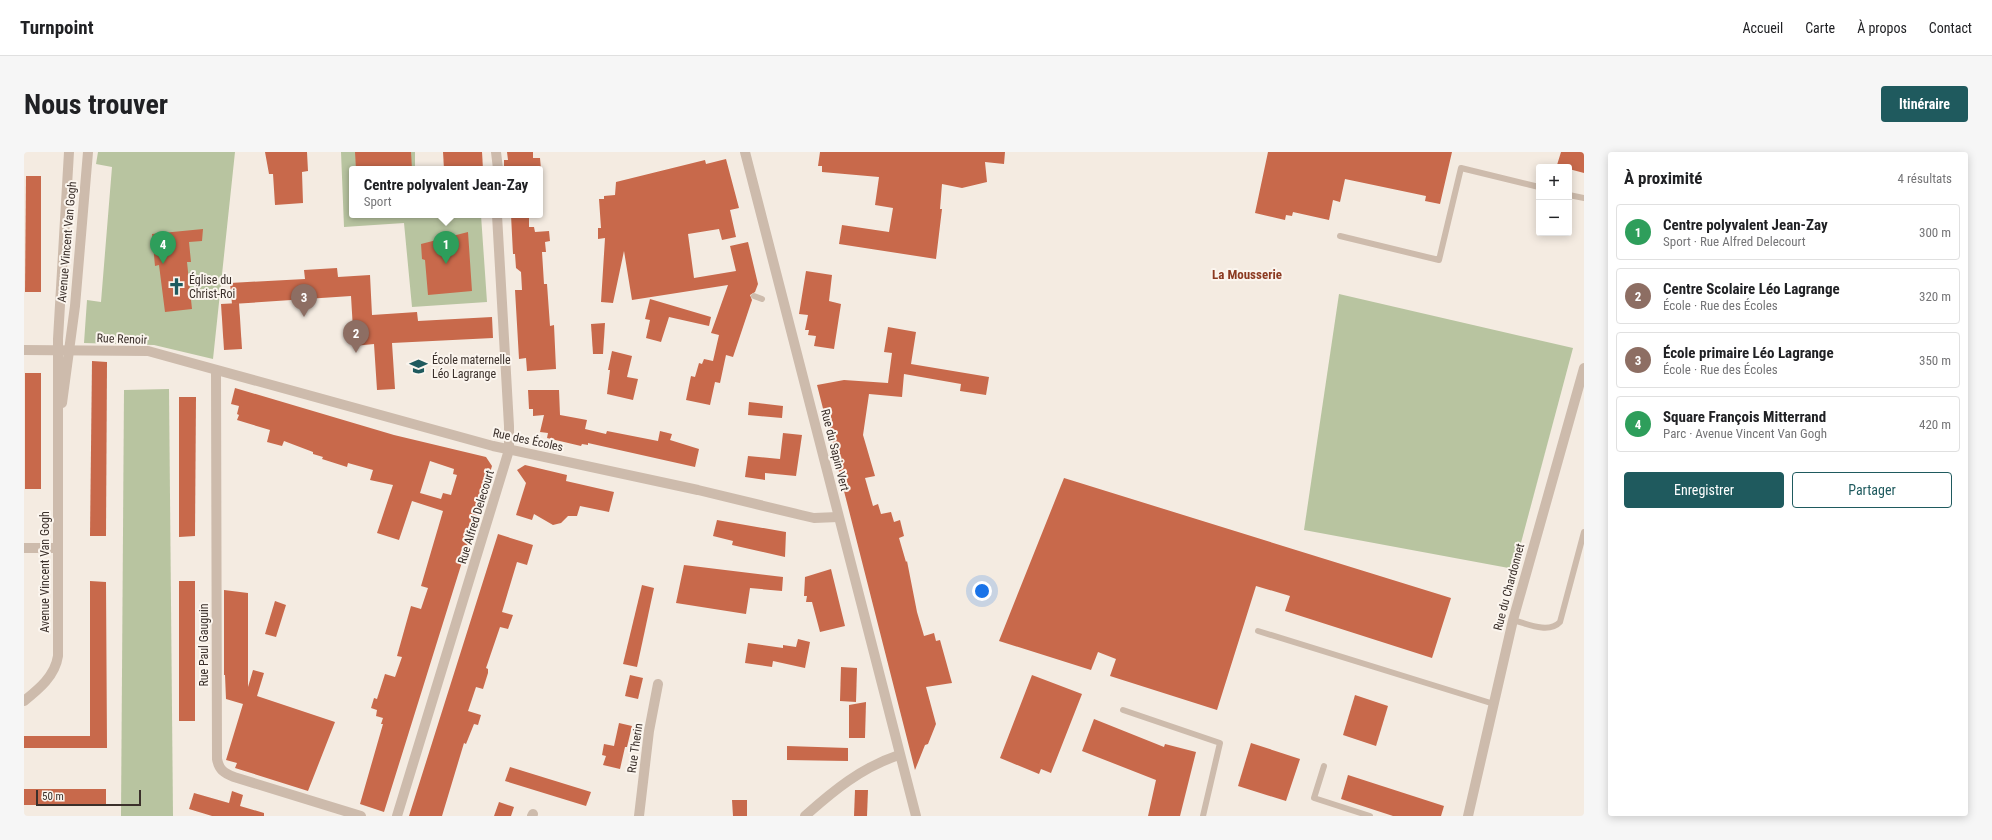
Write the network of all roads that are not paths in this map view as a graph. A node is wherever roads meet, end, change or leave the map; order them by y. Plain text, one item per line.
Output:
1 (69, 152) edge
2 (88, 152) edge
3 (496, 152) edge
4 (745, 152) edge
5 (498, 166) edge
6 (1536, 186) edge
7 (1572, 196) edge
8 (1584, 198) edge
9 (497, 218) edge
10 (1340, 236) dead end
11 (754, 296) dead end
12 (762, 299) dead end
13 (24, 350) edge
14 (58, 350) junction
15 (70, 350) junction
16 (1584, 368) edge
17 (216, 370) junction
18 (58, 429) junction
19 (509, 450) junction
20 (838, 517) junction
21 (1584, 532) edge
22 (24, 548) edge
23 (58, 548) junction
24 (1513, 620) junction
25 (1258, 631) dead end
26 (658, 684) dead end
27 (24, 701) edge
28 (1494, 704) junction
29 (1123, 710) dead end
30 (899, 755) junction
31 (1324, 766) dead end
32 (361, 816) edge
33 (397, 816) edge
34 (639, 816) edge
35 (804, 816) edge
36 (916, 816) edge
37 (1204, 816) edge
38 (1370, 816) edge
39 (1468, 816) edge

1 - 14 street, Avenue Vincent Van Gogh
2 - 15 street, Avenue Vincent Van Gogh
3 - 5 street
4 - 20 street, Rue du Sapin Vert
6 - 10 lane
7 - 8 lane
9 - 19 street, Rue Alfred Delecourt
11 - 12 lane
13 - 14 street, Rue Renoir
14 - 15 street, Rue Renoir
14 - 18 street, Avenue Vincent Van Gogh
15 - 17 street, Rue Renoir
15 - 18 street, Avenue Vincent Van Gogh
16 - 24 street, Rue du Chardonnet
17 - 19 street, Rue des Écoles
17 - 32 street, Rue Paul Gauguin
18 - 23 street, Avenue Vincent Van Gogh
19 - 20 street, Rue des Écoles
19 - 33 street, Rue Alfred Delecourt
20 - 30 street, Rue du Sapin Vert
21 - 24 lane
22 - 23 street
23 - 27 street, Avenue Vincent Van Gogh
24 - 28 street, Rue du Chardonnet
25 - 28 lane
26 - 34 street, Rue Therin
28 - 39 street, Rue du Chardonnet
29 - 37 lane
30 - 35 street
30 - 36 street, Rue du Sapin Vert
31 - 38 lane

